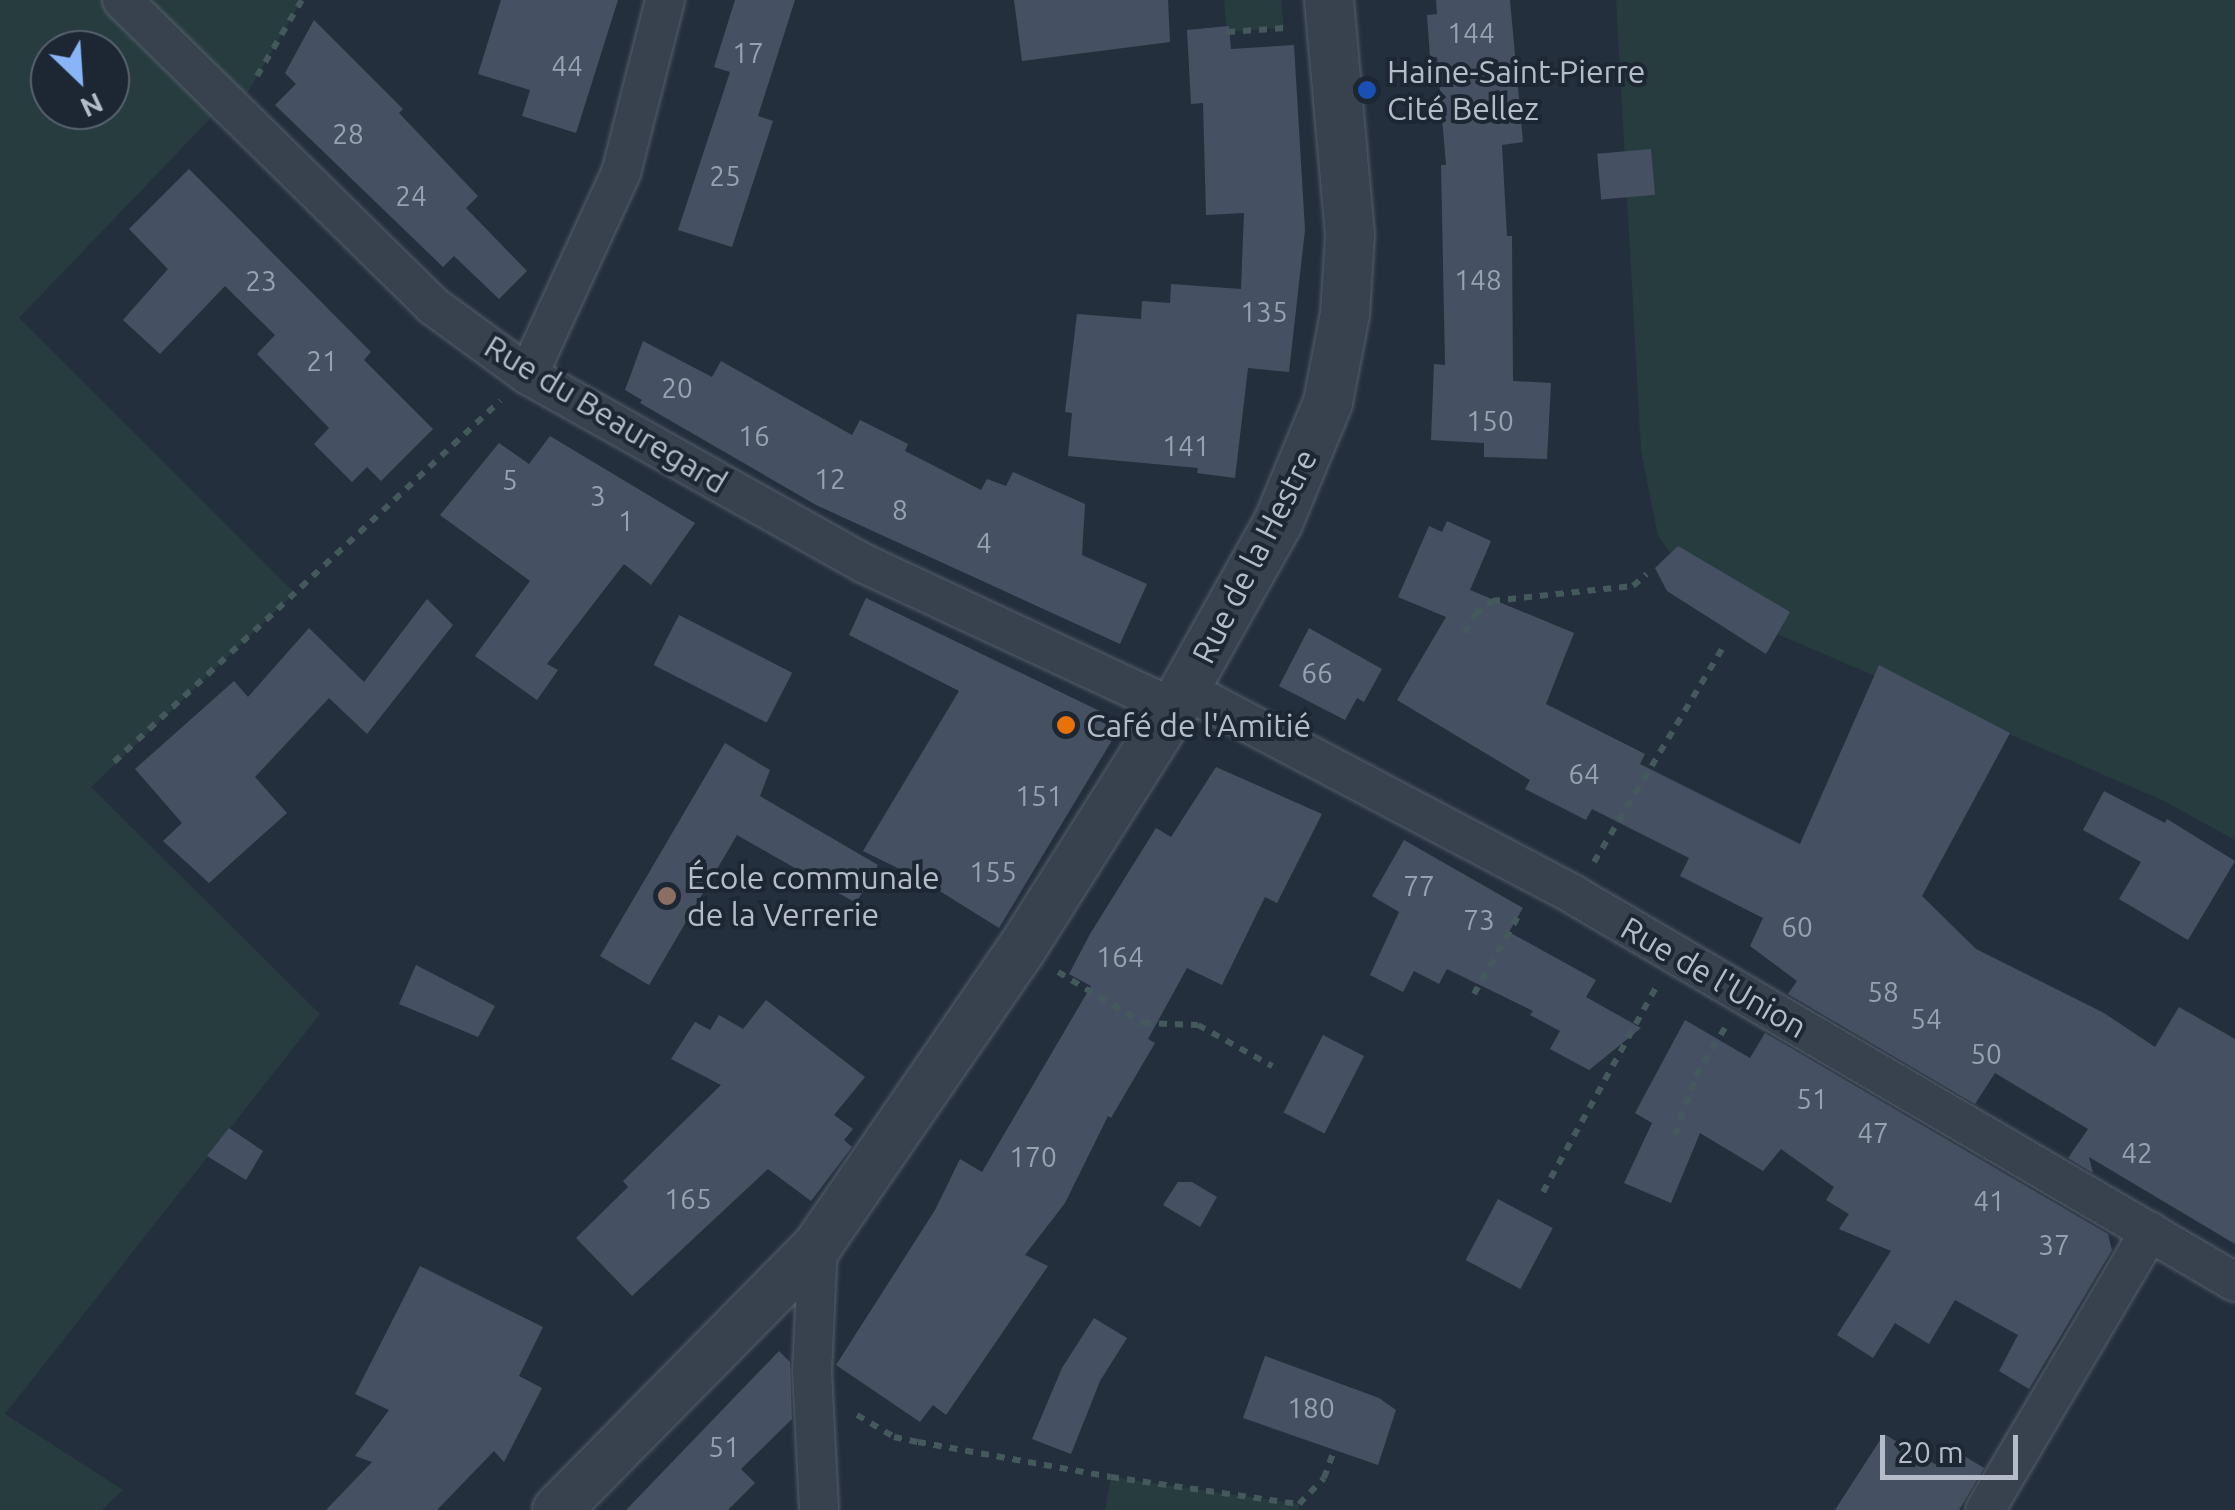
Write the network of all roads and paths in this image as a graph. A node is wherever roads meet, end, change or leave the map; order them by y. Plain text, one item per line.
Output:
1 (122, 0) edge
2 (302, 0) edge
3 (665, 0) edge
4 (1330, 12) edge
5 (1227, 32) dead end
6 (236, 112) junction
7 (528, 375) junction
8 (1647, 574) dead end
9 (1465, 633) dead end
10 (1722, 649) dead end
11 (1179, 698) junction
12 (114, 762) dead end
13 (1540, 877) junction
14 (1574, 895) junction
15 (1021, 950) junction
16 (1674, 954) junction
17 (1474, 994) dead end
18 (1745, 994) junction
19 (1272, 1066) dead end
20 (1674, 1135) dead end
21 (1543, 1192) dead end
22 (2150, 1231) junction
23 (818, 1245) junction
24 (2235, 1282) edge
25 (812, 1379) junction
26 (1334, 1450) dead end
27 (557, 1510) edge
28 (819, 1510) edge
29 (1984, 1510) edge

1 - 6 street, Rue du Beauregard
2 - 6 path
3 - 7 street
4 - 5 path
4 - 11 street, Rue de la Hestre
6 - 7 street, Rue du Beauregard
7 - 11 street, Rue du Beauregard
7 - 12 path
8 - 9 path
10 - 14 path
11 - 13 street, Rue de l'Union
11 - 15 street, Rue de la Hestre
13 - 14 street, Rue de l'Union
13 - 17 path
14 - 16 street, Rue de l'Union
15 - 19 path
15 - 23 street, Rue de la Hestre
16 - 18 street, Rue de l'Union
16 - 21 path
18 - 20 path
18 - 22 street, Rue de l'Union
22 - 24 street, Rue de l'Union
22 - 29 street
23 - 25 street
23 - 27 street, Rue de la Hestre
25 - 26 path
25 - 28 street

